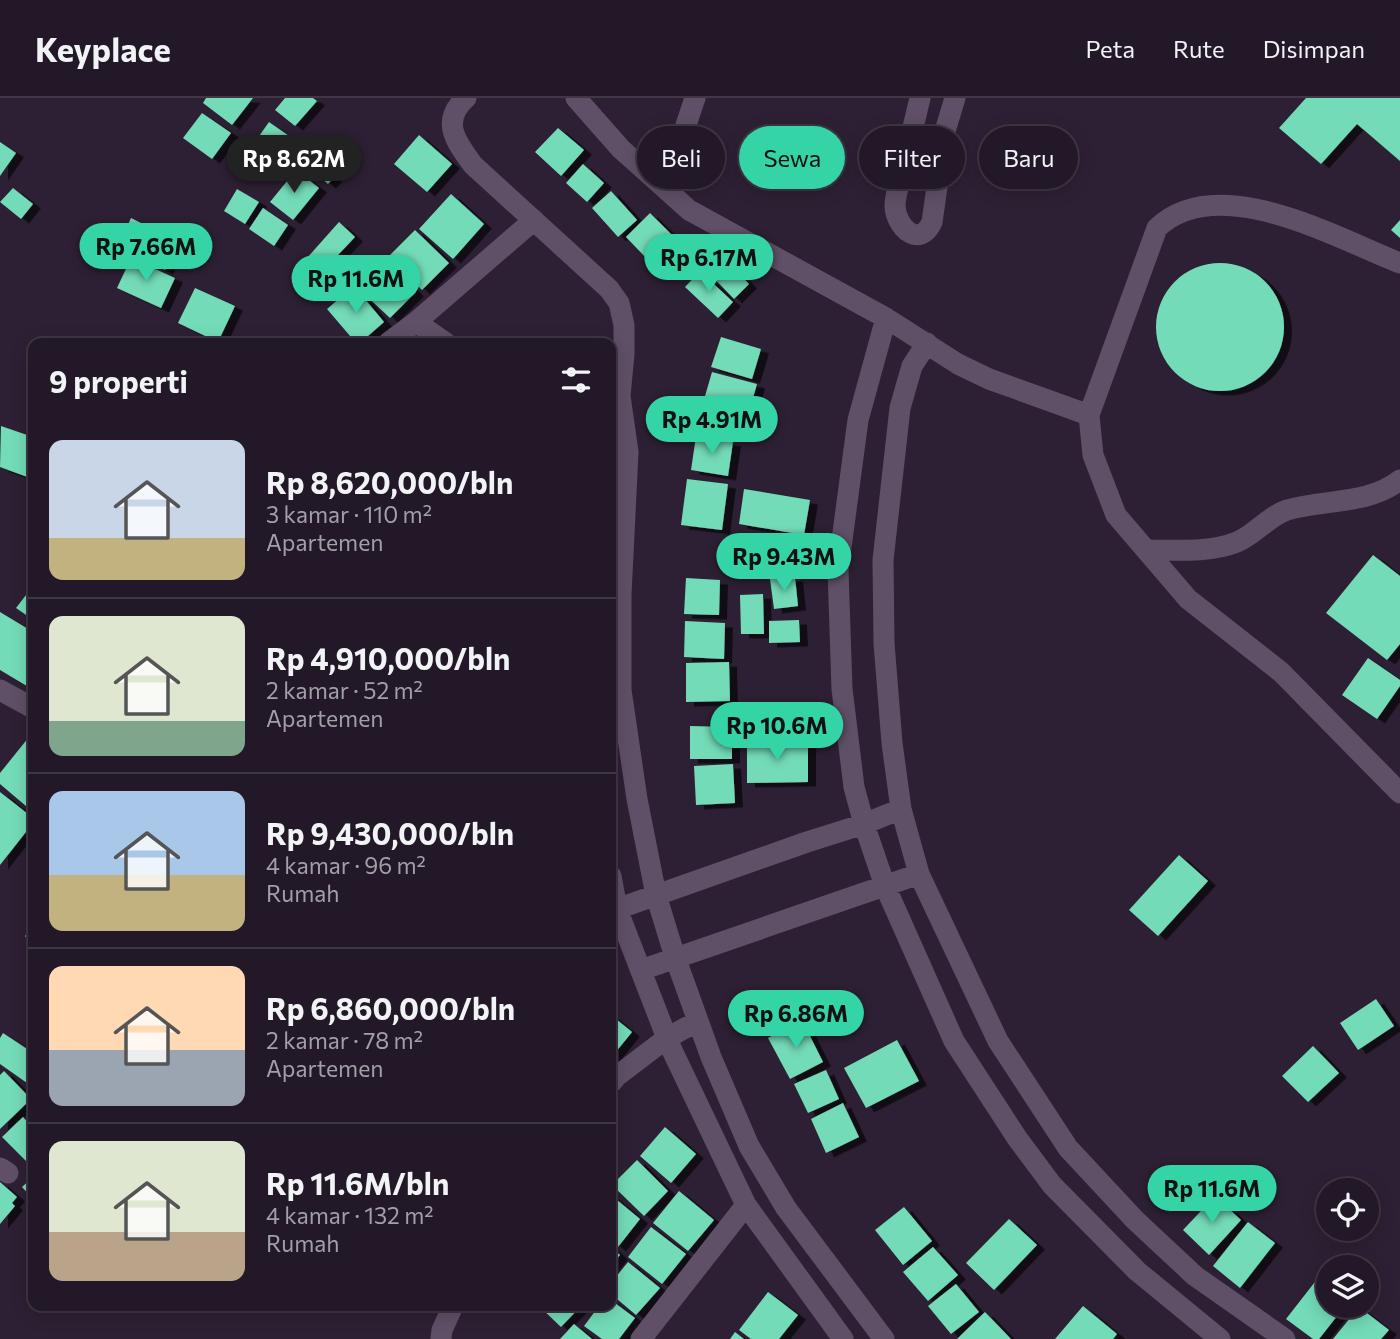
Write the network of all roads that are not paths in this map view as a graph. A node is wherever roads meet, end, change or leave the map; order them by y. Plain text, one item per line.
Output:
1 (466, 98) edge
2 (576, 98) edge
3 (695, 98) edge
4 (920, 98) edge
5 (955, 98) edge
6 (686, 126) edge
7 (534, 220) junction
8 (1400, 263) edge
9 (886, 318) junction
10 (416, 322) junction
11 (395, 338) edge
12 (439, 338) edge
13 (927, 343) junction
14 (877, 356) junction
15 (912, 366) junction
16 (616, 398) edge
17 (616, 413) edge
18 (1089, 415) junction
19 (620, 451) edge
20 (1400, 480) edge
21 (1146, 550) junction
22 (616, 686) edge
23 (0, 690) edge
24 (28, 705) edge
25 (1400, 793) edge
26 (901, 809) junction
27 (864, 824) junction
28 (919, 874) junction
29 (885, 886) junction
30 (656, 895) junction
31 (616, 907) edge
32 (616, 913) edge
33 (675, 957) junction
34 (641, 970) junction
35 (698, 1021) junction
36 (667, 1038) junction
37 (616, 1077) edge
38 (746, 1205) junction
39 (451, 1311) edge
40 (879, 1337) edge
41 (441, 1339) edge
42 (641, 1339) edge
43 (843, 1339) edge
44 (1220, 1339) edge
45 (1285, 1339) edge

1 - 7 street
2 - 9 street
3 - 6 street
4 - 5 street
7 - 10 street
7 - 16 street
8 - 18 street
9 - 13 street
9 - 14 street
10 - 11 street
10 - 12 street
13 - 15 street
13 - 18 street
14 - 15 street
14 - 27 street
15 - 26 street
17 - 19 street
18 - 21 street
19 - 22 street
20 - 21 street
21 - 25 street
22 - 30 street
23 - 24 street
26 - 27 street
26 - 28 street
27 - 29 street
27 - 30 street
28 - 29 street
28 - 45 street
29 - 33 street
29 - 44 street
30 - 31 street
30 - 33 street
32 - 34 street
33 - 34 street
33 - 35 street
34 - 36 street
35 - 36 street
35 - 40 street
36 - 37 street
36 - 38 street
38 - 42 street
38 - 43 street
39 - 41 street

